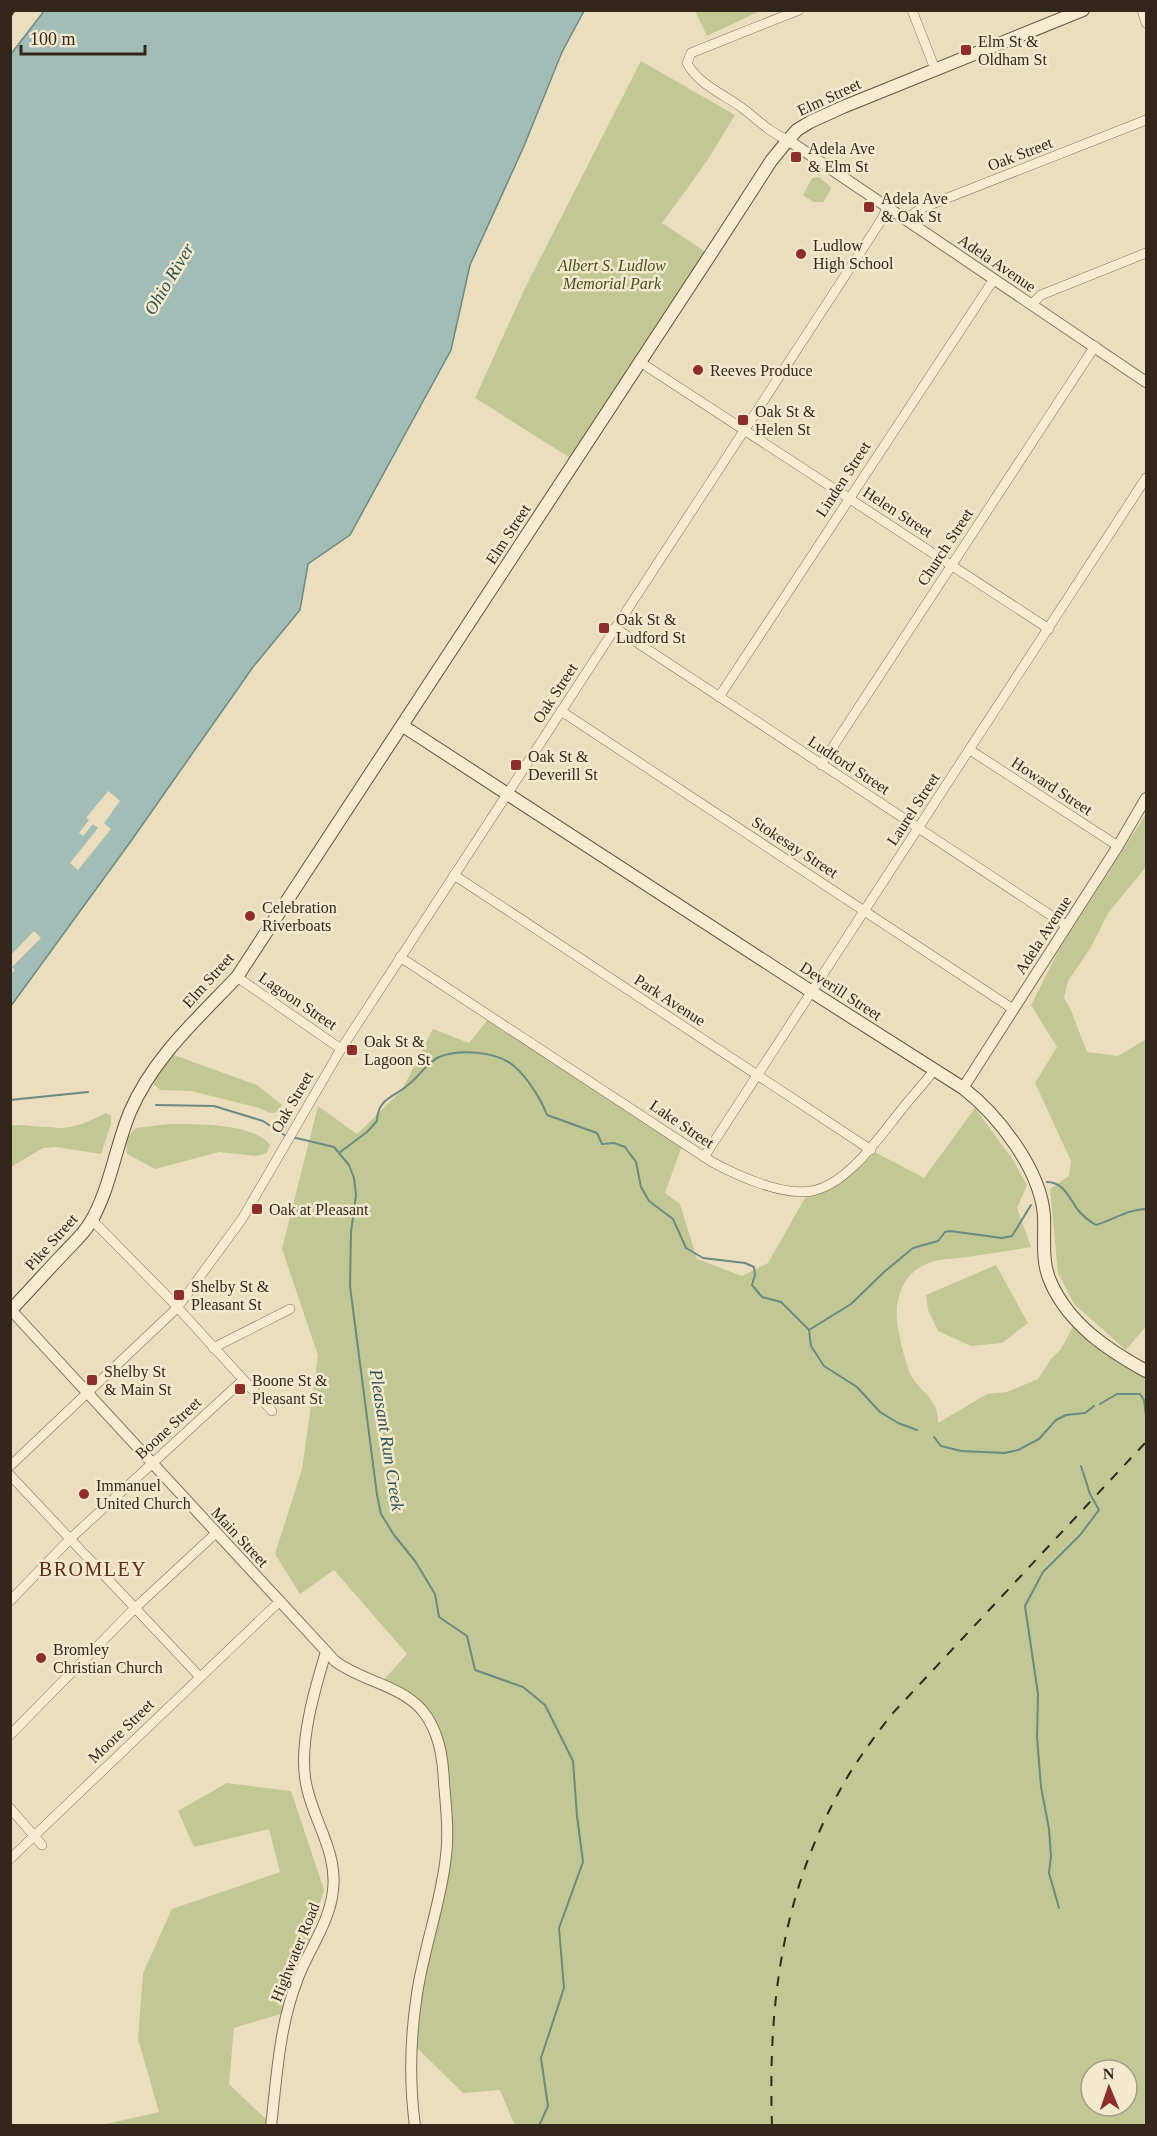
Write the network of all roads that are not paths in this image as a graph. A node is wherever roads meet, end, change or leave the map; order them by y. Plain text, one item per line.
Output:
1 (799, 10) edge
2 (912, 10) edge
3 (1083, 10) edge
4 (1142, 10) edge
5 (1146, 22) edge
6 (935, 69) junction
7 (1146, 120) edge
8 (788, 140) junction
9 (887, 208) junction
10 (906, 219) junction
11 (1146, 254) edge
12 (994, 279) junction
13 (1032, 304) junction
14 (1095, 346) junction
15 (640, 362) junction
16 (1146, 382) edge
17 (745, 430) junction
18 (1146, 478) edge
19 (849, 498) junction
20 (952, 565) junction
21 (615, 628) junction
22 (1049, 629) junction
23 (719, 697) junction
24 (561, 711) junction
25 (403, 726) junction
26 (970, 750) junction
27 (821, 765) junction
28 (508, 793) junction
29 (1146, 798) edge
30 (918, 828) junction
31 (1118, 846) junction
32 (454, 875) junction
33 (864, 910) junction
34 (1067, 926) junction
35 (400, 957) junction
36 (237, 977) junction
37 (812, 992) junction
38 (1013, 1009) junction
39 (341, 1050) junction
40 (934, 1070) junction
41 (757, 1076) junction
42 (963, 1088) junction
43 (871, 1150) junction
44 (704, 1157) junction
45 (92, 1220) junction
46 (177, 1308) junction
47 (11, 1310) edge
48 (290, 1310) dead end
49 (213, 1348) junction
50 (1146, 1371) edge
51 (243, 1380) junction
52 (88, 1394) junction
53 (272, 1411) dead end
54 (152, 1463) junction
55 (10, 1466) edge
56 (10, 1475) edge
57 (216, 1533) junction
58 (71, 1538) junction
59 (10, 1600) edge
60 (280, 1601) junction
61 (135, 1608) junction
62 (326, 1652) junction
63 (200, 1677) junction
64 (10, 1734) edge
65 (10, 1808) edge
66 (35, 1836) junction
67 (42, 1845) dead end
68 (10, 1859) edge
69 (271, 2126) edge
70 (415, 2126) edge

1 - 8 street, Adela Avenue
2 - 6 street
3 - 6 main road, Elm Street
4 - 5 street
6 - 8 main road, Elm Street
7 - 10 street, Oak Street
8 - 9 street, Adela Avenue
8 - 15 main road, Elm Street
9 - 10 street, Adela Avenue
9 - 17 street, Oak Street
10 - 12 street, Adela Avenue
11 - 13 street
12 - 13 street, Adela Avenue
12 - 19 street, Linden Street
13 - 14 street, Adela Avenue
14 - 16 street, Adela Avenue
14 - 20 street, Church Street
15 - 17 street, Helen Street
15 - 25 main road, Elm Street
17 - 19 street, Helen Street
17 - 21 street, Oak Street
18 - 22 street, Laurel Street
19 - 20 street, Helen Street
19 - 23 street, Linden Street
20 - 22 street, Helen Street
20 - 27 street, Church Street
21 - 23 street, Ludford Street
21 - 24 street, Oak Street
22 - 26 street, Laurel Street
23 - 27 street, Ludford Street
24 - 28 street, Oak Street
24 - 33 street, Stokesay Street
25 - 28 main road, Deverill Street
25 - 36 main road, Elm Street
26 - 30 street, Laurel Street
26 - 31 street, Howard Street
27 - 30 street, Ludford Street
28 - 32 street, Oak Street
28 - 37 main road, Deverill Street
29 - 31 street, Adela Avenue
30 - 33 street, Laurel Street
30 - 34 street, Ludford Street
31 - 34 street, Adela Avenue
32 - 35 street, Oak Street
32 - 41 street, Park Avenue
33 - 37 street, Laurel Street
33 - 38 street, Stokesay Street
34 - 38 street, Adela Avenue
35 - 39 street, Oak Street
35 - 44 street, Lake Street
36 - 39 street, Lagoon Street
36 - 45 main road, Elm Street
37 - 40 main road, Deverill Street
37 - 41 street, Laurel Street
38 - 42 street, Adela Avenue
39 - 46 street, Oak Street
40 - 42 main road, Deverill Street
40 - 43 street, Lake Street
41 - 43 street, Park Avenue
41 - 44 street, Laurel Street
42 - 50 main road, Deverill Street
43 - 44 street, Lake Street
45 - 46 street
45 - 47 main road, Pike Street
46 - 49 street
46 - 52 street, Oak Street
47 - 52 street, Main Street
48 - 49 street
49 - 51 street
51 - 53 street
51 - 54 street, Boone Street
52 - 54 street, Main Street
52 - 55 street, Oak Street
54 - 57 street, Main Street
54 - 58 street, Boone Street
56 - 58 street
57 - 60 street, Main Street
57 - 61 street
58 - 59 street, Boone Street
58 - 61 street
60 - 62 street, Main Street
60 - 63 street, Moore Street
61 - 63 street
61 - 64 street
62 - 69 street, Highwater Road
62 - 70 street, Main Street
63 - 66 street, Moore Street
65 - 66 street
66 - 67 street
66 - 68 street, Moore Street

